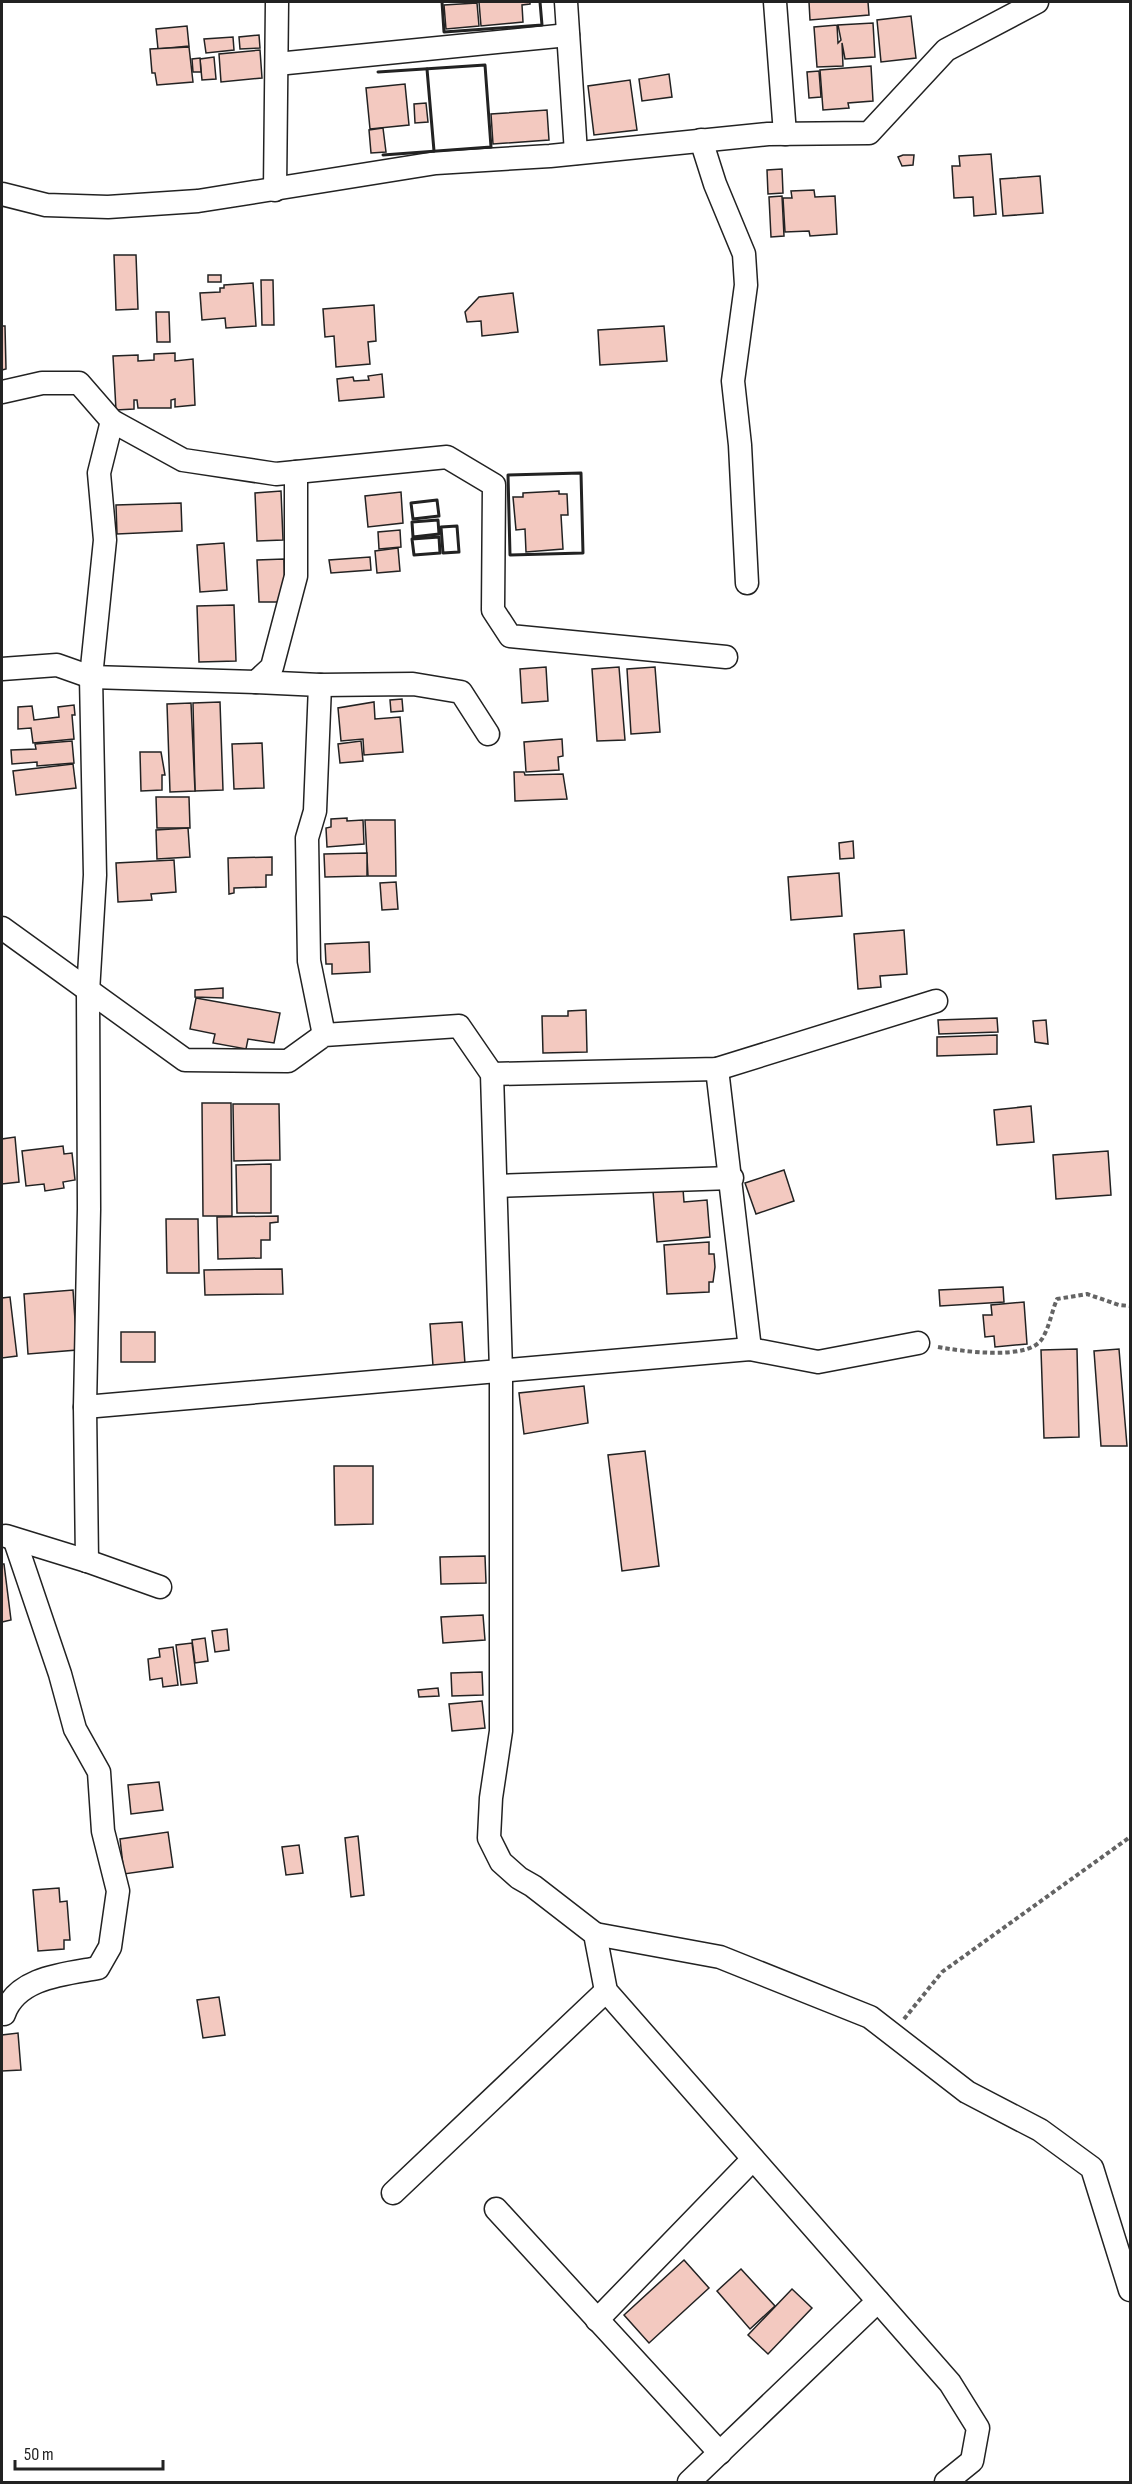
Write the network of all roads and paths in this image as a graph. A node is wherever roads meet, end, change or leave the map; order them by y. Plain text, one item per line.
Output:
1 (278, 2) edge
2 (566, 2) edge
3 (775, 2) edge
4 (1037, 2) edge
5 (568, 35) junction
6 (276, 64) junction
7 (785, 134) junction
8 (701, 140) junction
9 (576, 153) junction
10 (275, 190) junction
11 (2, 194) edge
12 (2, 392) edge
13 (112, 421) junction
14 (296, 472) junction
15 (747, 583) dead end
16 (726, 657) dead end
17 (2, 669) edge
18 (91, 677) junction
19 (256, 682) junction
20 (320, 685) junction
21 (488, 734) dead end
22 (2, 928) edge
23 (88, 992) junction
24 (936, 1001) dead end
25 (324, 1035) junction
26 (717, 1069) junction
27 (492, 1074) junction
28 (732, 1178) junction
29 (496, 1186) junction
30 (1131, 1306) edge
31 (918, 1343) joint
32 (750, 1349) junction
33 (501, 1371) junction
34 (85, 1407) junction
35 (8, 1538) edge
36 (87, 1561) junction
37 (160, 1587) dead end
38 (1131, 1837) edge
39 (595, 1934) junction
40 (606, 1991) junction
41 (4, 2014) dead end
42 (891, 2033) junction
43 (753, 2158) junction
44 (393, 2193) dead end
45 (496, 2209) dead end
46 (1131, 2290) edge
47 (878, 2301) junction
48 (597, 2320) junction
49 (720, 2453) junction
50 (689, 2482) edge
51 (946, 2482) edge

1 - 6 street
2 - 5 street
3 - 7 street
4 - 7 street
5 - 6 street
5 - 9 street
6 - 10 street
7 - 8 street
8 - 9 street
8 - 15 street
9 - 10 street
10 - 11 street
12 - 13 street
13 - 14 street
13 - 18 street
14 - 16 street
14 - 19 street
17 - 18 street
18 - 19 street
18 - 23 street
19 - 20 street
20 - 21 street
20 - 25 street
22 - 23 street
23 - 25 street
23 - 34 street
24 - 26 street
25 - 27 street
26 - 27 street
26 - 28 street
27 - 29 street
28 - 29 street
28 - 32 street
29 - 33 street
30 - 31 path
31 - 32 street
32 - 33 street
33 - 34 street
33 - 39 street
34 - 36 street
35 - 36 street
35 - 41 street
36 - 37 street
38 - 42 path
39 - 40 street
39 - 42 street
40 - 43 street
40 - 44 street
42 - 46 street
43 - 47 street
43 - 48 street
45 - 48 street
47 - 49 street
47 - 51 street
48 - 49 street
49 - 50 street

